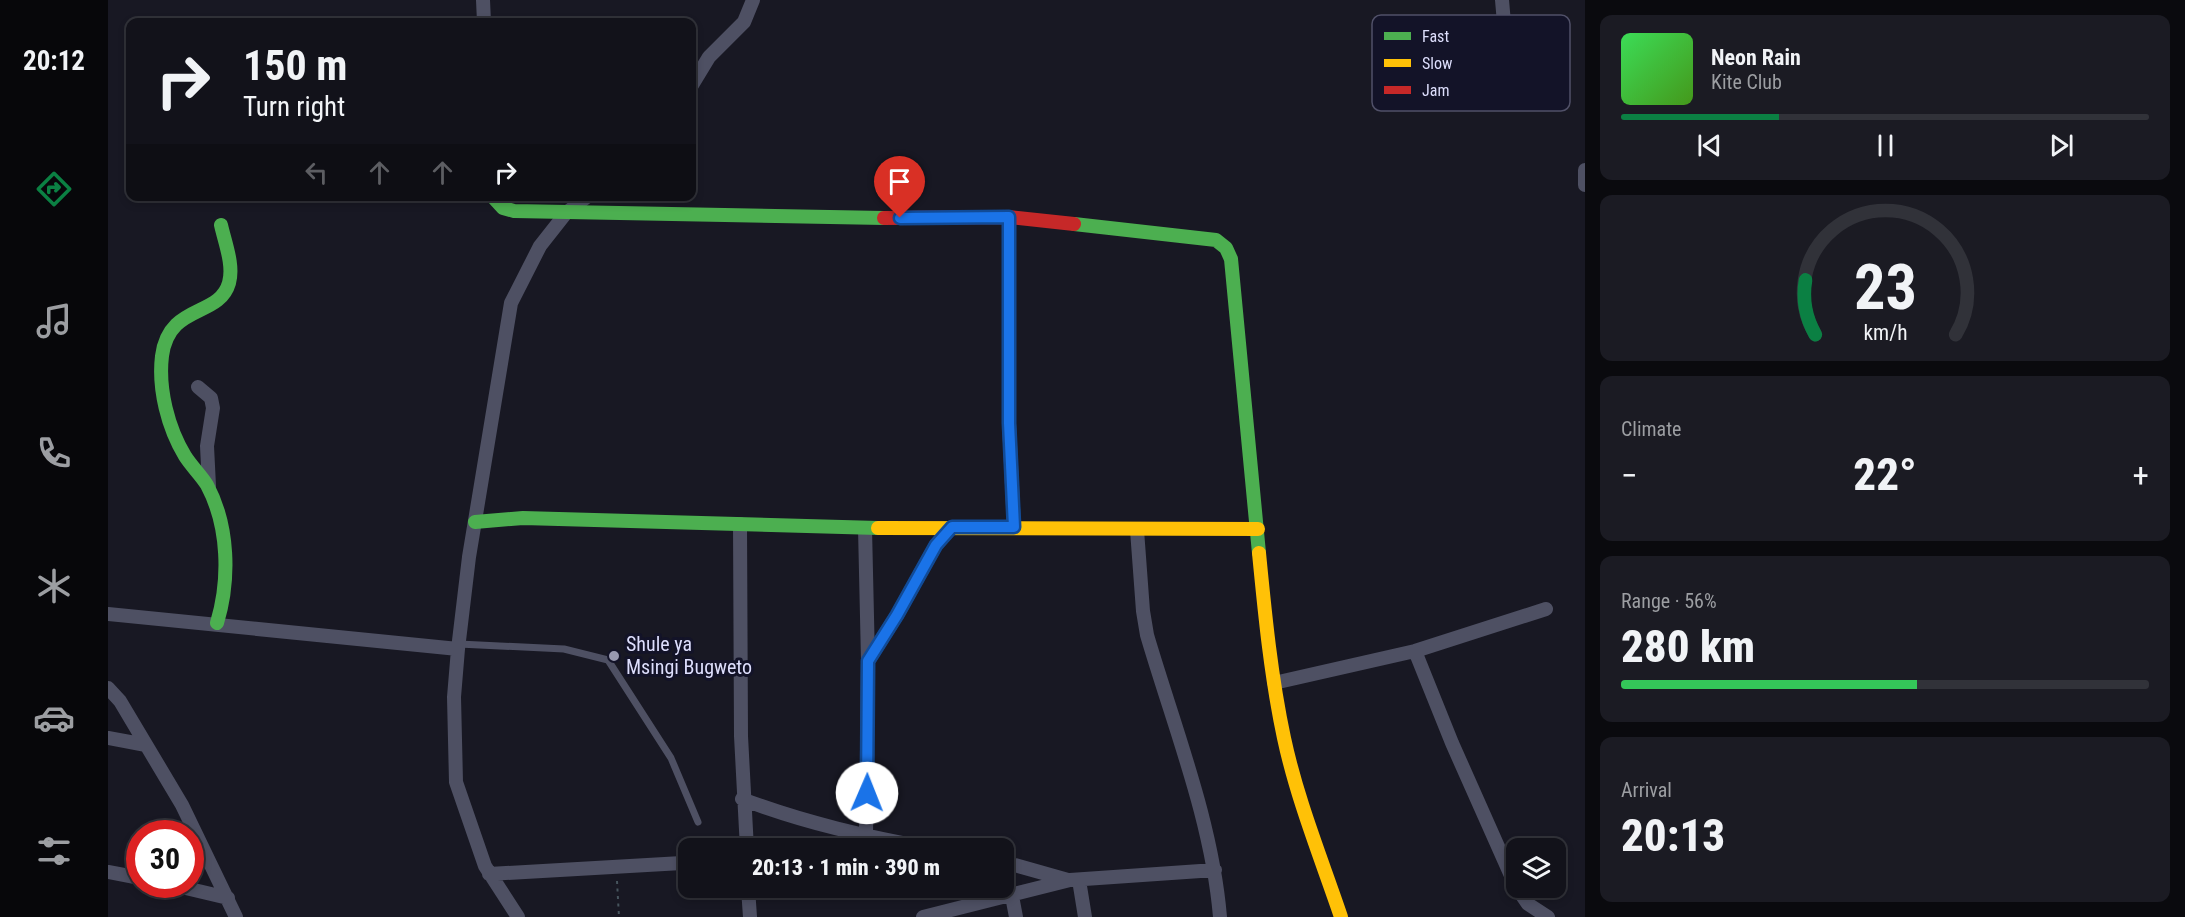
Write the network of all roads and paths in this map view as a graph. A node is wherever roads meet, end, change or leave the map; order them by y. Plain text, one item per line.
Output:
1 (483, 0) edge
2 (753, 0) edge
3 (1502, 0) edge
4 (1503, 15) edge
5 (484, 18) edge
6 (696, 78) edge
7 (1585, 170) edge
8 (1585, 185) edge
9 (497, 201) edge
10 (582, 201) edge
11 (567, 213) junction
12 (1009, 217) junction
13 (221, 225) dead end
14 (198, 387) dead end
15 (209, 488) junction
16 (475, 522) junction
17 (740, 524) junction
18 (952, 527) junction
19 (1014, 527) junction
20 (865, 528) junction
21 (1258, 529) junction
22 (1137, 530) junction
23 (1546, 609) dead end
24 (108, 614) edge
25 (217, 622) junction
26 (459, 646) junction
27 (1415, 651) junction
28 (868, 661) junction
29 (1275, 683) junction
30 (108, 688) edge
31 (108, 738) edge
32 (146, 745) junction
33 (742, 799) junction
34 (698, 822) dead end
35 (866, 837) junction
36 (746, 838) edge
37 (872, 838) edge
38 (678, 863) edge
39 (1506, 863) edge
40 (1014, 865) edge
41 (616, 868) junction
42 (1215, 870) junction
43 (108, 872) edge
44 (489, 874) junction
45 (126, 875) edge
46 (1074, 880) junction
47 (204, 892) edge
48 (1014, 895) edge
49 (228, 898) junction
50 (749, 898) edge
51 (1004, 898) edge
52 (1012, 898) edge
53 (1524, 898) edge
54 (236, 917) edge
55 (518, 917) edge
56 (620, 917) edge
57 (750, 917) edge
58 (923, 917) edge
59 (1016, 917) edge
60 (1084, 917) edge
61 (1220, 917) edge
62 (1341, 917) edge
63 (1548, 917) edge

1 - 5 street
2 - 6 street
3 - 4 street
7 - 8 street
9 - 11 street
10 - 11 street
11 - 12 street
11 - 16 street
12 - 19 street
12 - 21 street
13 - 15 street
14 - 15 street
15 - 25 street
16 - 17 street
16 - 26 street
17 - 20 street
17 - 33 street
18 - 19 street
18 - 20 street
18 - 28 street
19 - 22 street
20 - 28 street
21 - 22 street
21 - 29 street
22 - 42 street
23 - 27 street
24 - 25 street
25 - 26 street
26 - 34 lane
26 - 44 street
27 - 29 street
27 - 39 street
28 - 35 street
29 - 62 street
30 - 32 street
31 - 32 street
32 - 49 street
33 - 35 street
33 - 36 street
35 - 37 street
38 - 41 street
40 - 46 street
41 - 44 street
41 - 56 path
42 - 46 street
42 - 61 street
43 - 45 street
44 - 55 street
46 - 48 street
46 - 60 street
47 - 49 street
49 - 54 street
50 - 57 street
51 - 58 street
52 - 59 street
53 - 63 street

